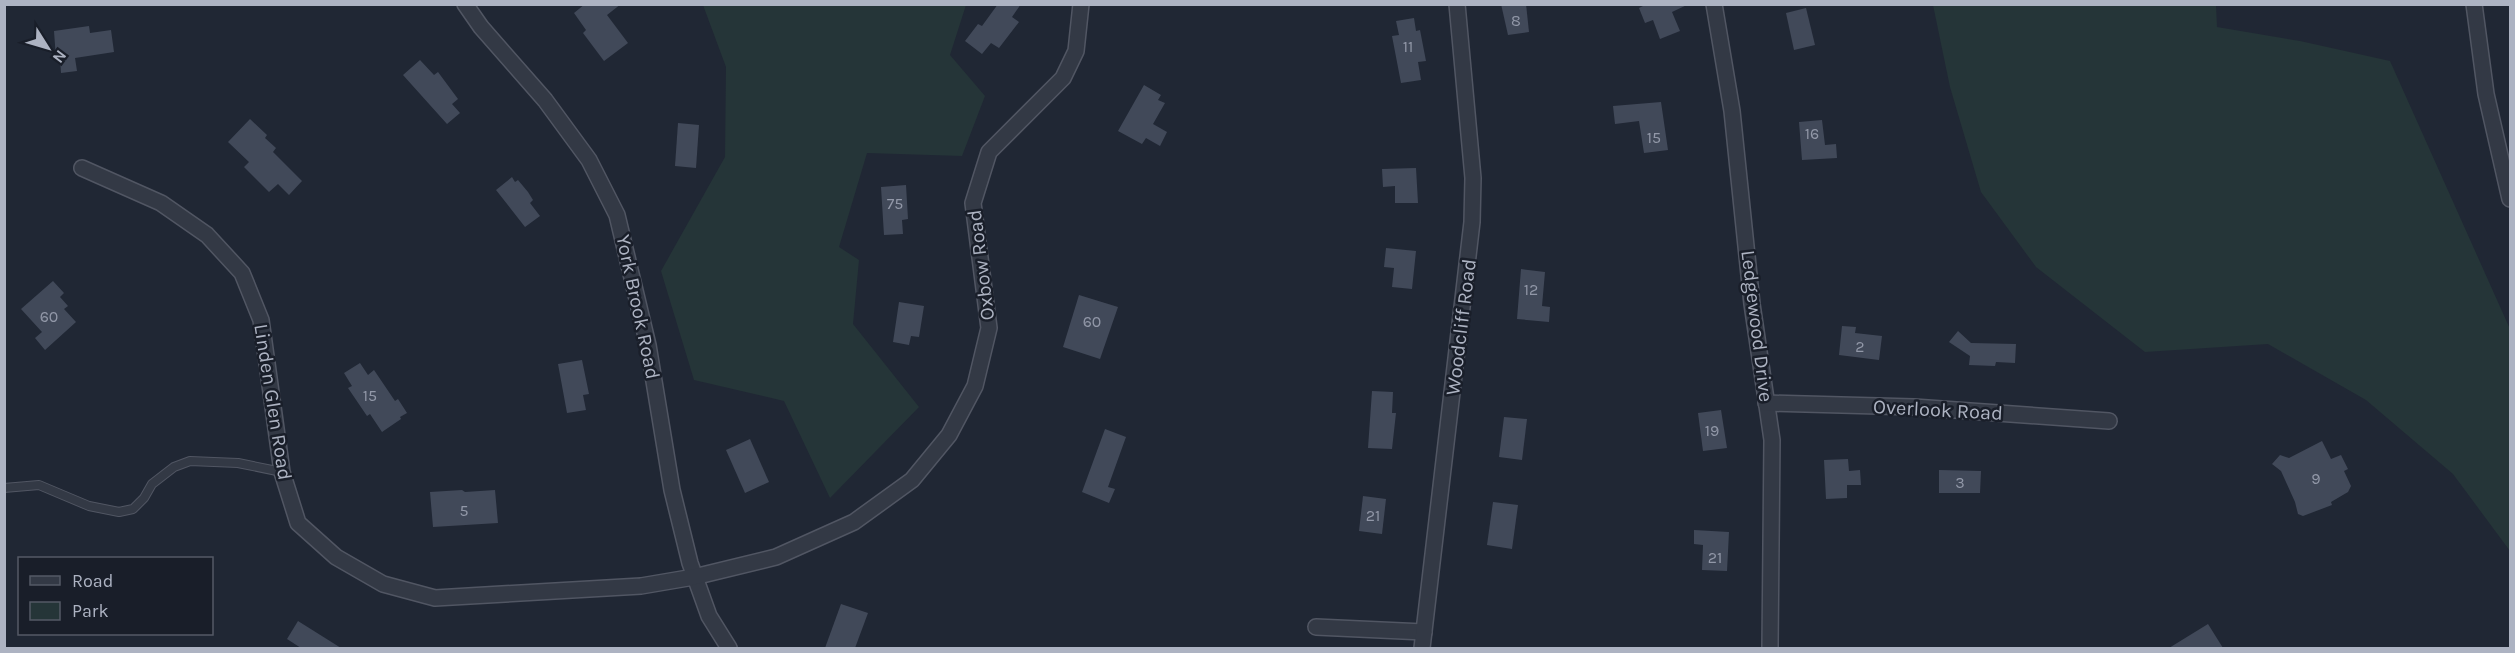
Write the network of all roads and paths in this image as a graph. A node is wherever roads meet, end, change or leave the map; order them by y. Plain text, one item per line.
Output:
1 (465, 4) edge
2 (1081, 4) edge
3 (1457, 4) edge
4 (1714, 4) edge
5 (2474, 4) edge
6 (82, 168) dead end
7 (2511, 199) edge
8 (1766, 403) junction
9 (2109, 421) dead end
10 (282, 472) junction
11 (4, 488) edge
12 (694, 577) junction
13 (1316, 627) dead end
14 (1424, 632) junction
15 (729, 648) edge
16 (1422, 648) edge
17 (1770, 648) edge

1 - 12 street, York Brook Road
2 - 12 street, Oxbow Road
3 - 14 street, Woodcliff Road
4 - 8 street, Ledgewood Drive
5 - 7 street
6 - 10 street, Linden Glen Road
8 - 9 street, Overlook Road
8 - 17 street, Ledgewood Drive
10 - 11 lane
10 - 12 street, Linden Glen Road
12 - 15 street, York Brook Road
13 - 14 street
14 - 16 street, Woodcliff Road

